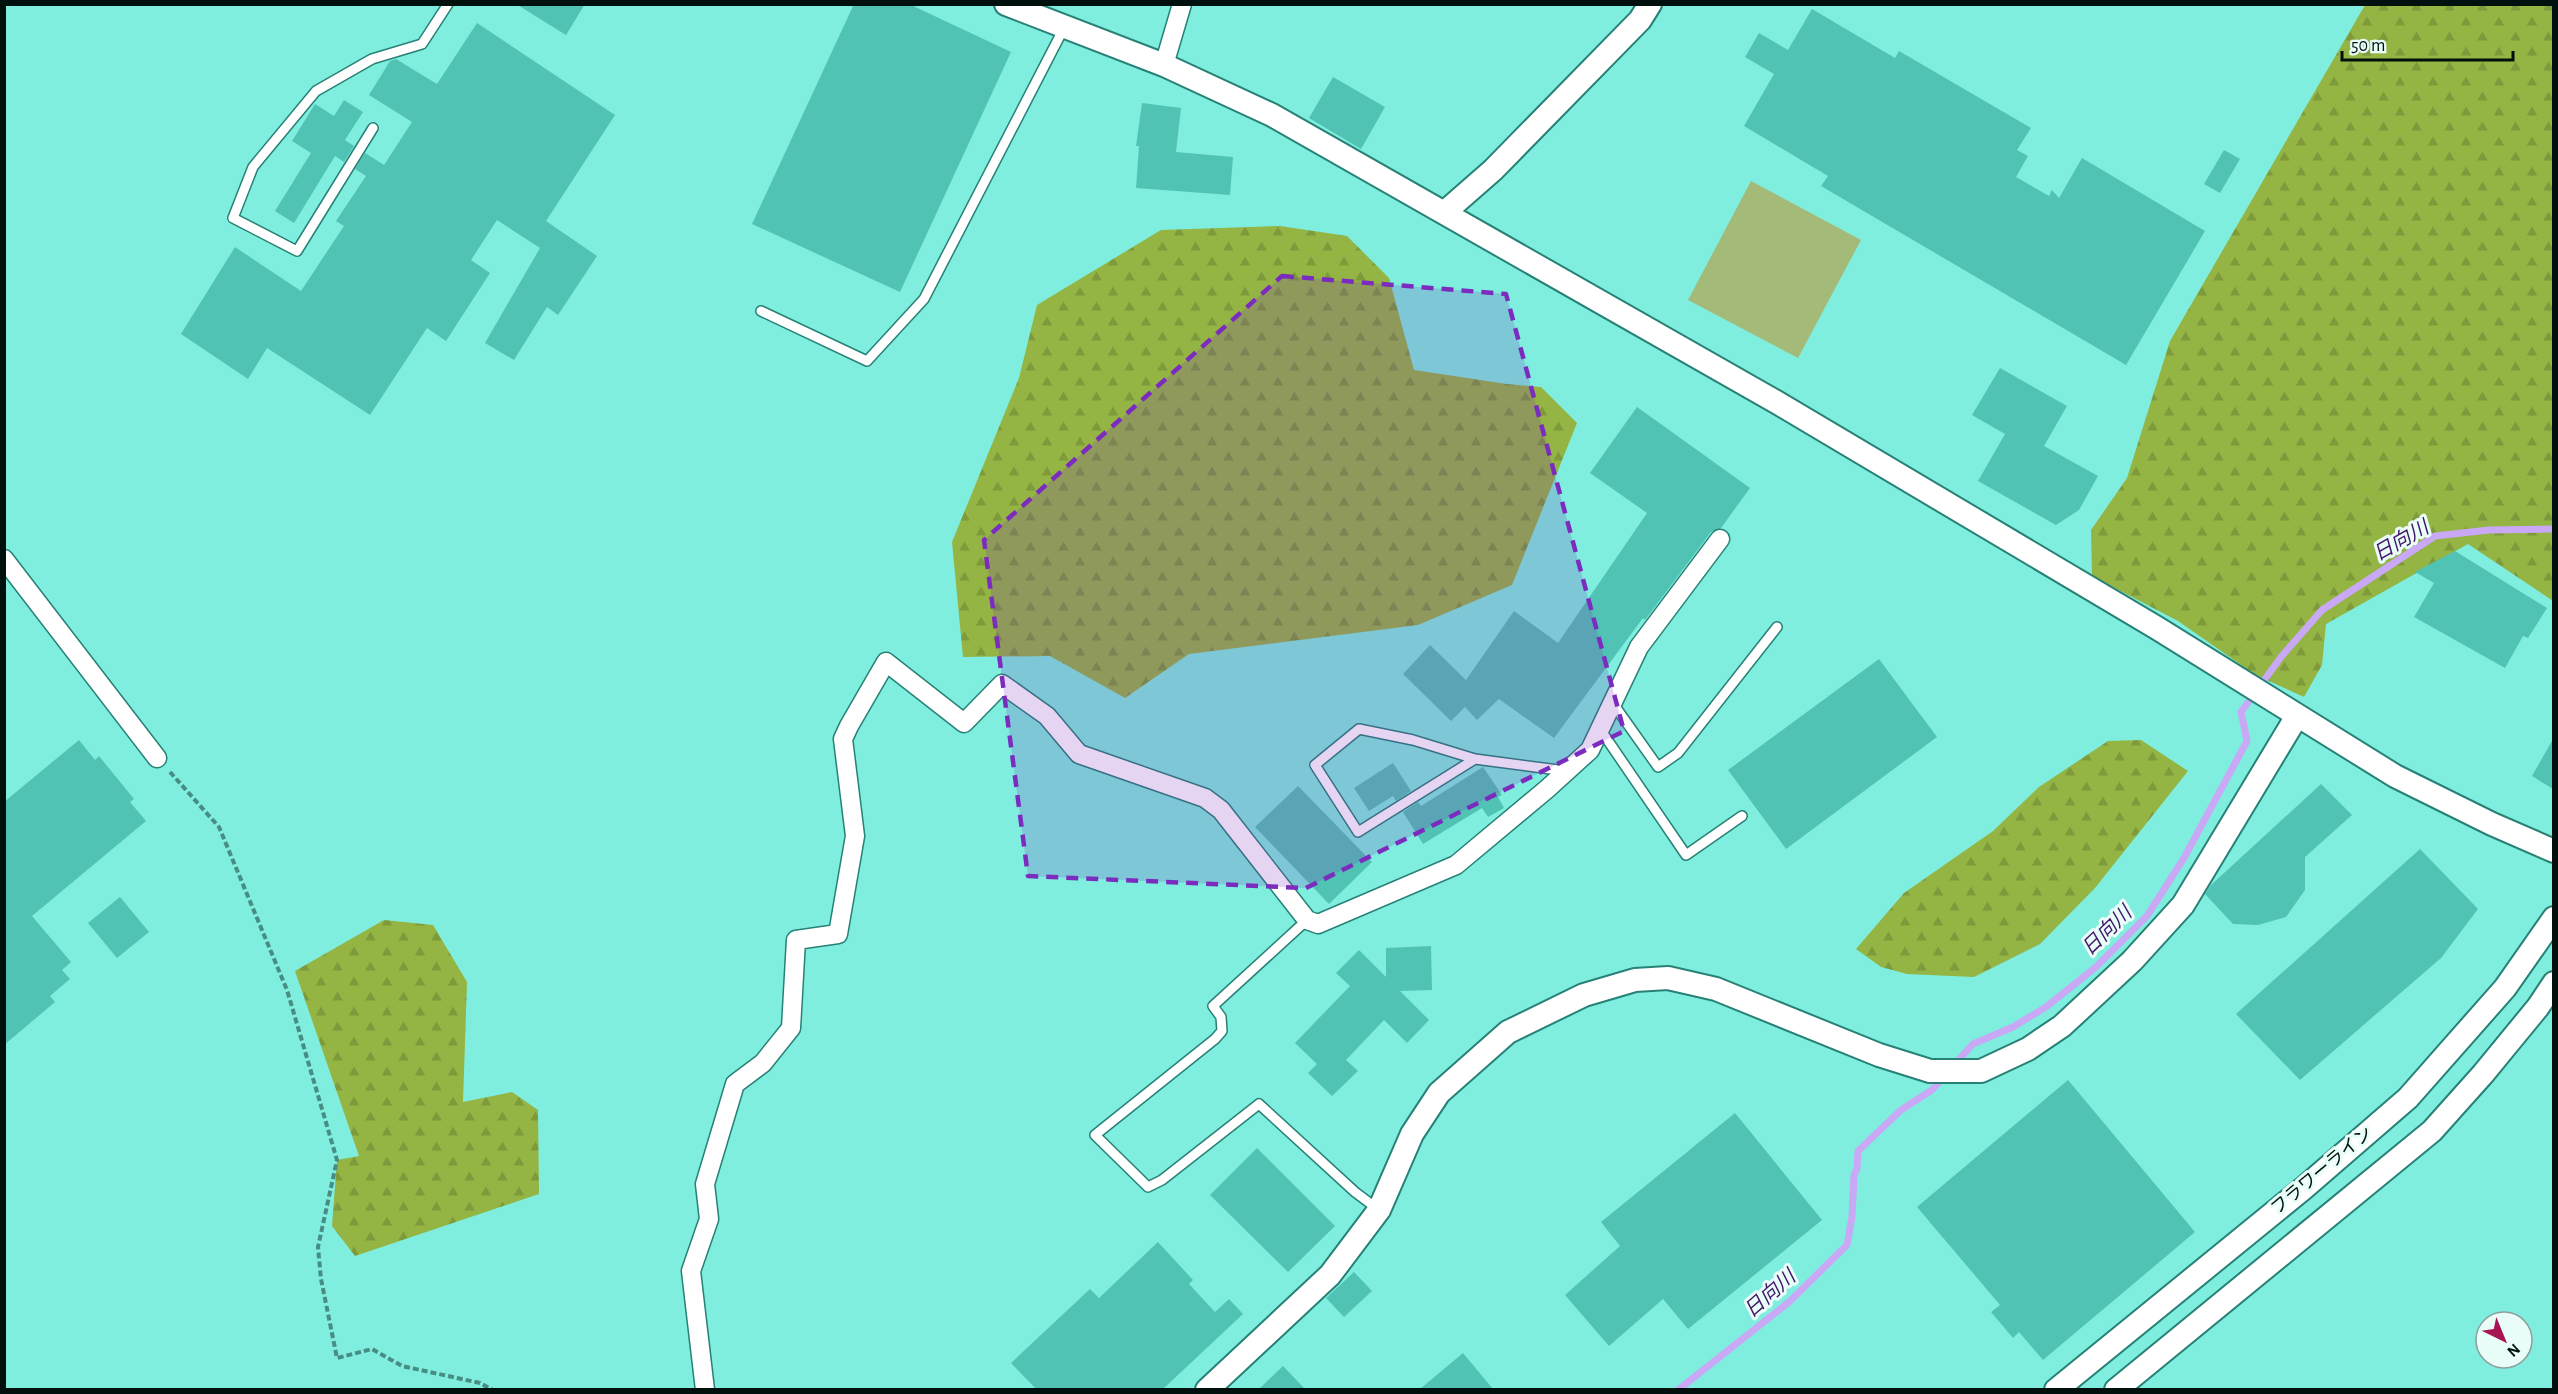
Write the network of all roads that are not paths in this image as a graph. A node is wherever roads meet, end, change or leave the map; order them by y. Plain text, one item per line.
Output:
1 (448, 4) edge
2 (1006, 4) edge
3 (1182, 4) edge
4 (1650, 4) edge
5 (1065, 26) junction
6 (1164, 65) junction
7 (373, 128) dead end
8 (1445, 212) junction
9 (761, 311) dead end
10 (1720, 539) dead end
11 (4, 559) edge
12 (1777, 627) dead end
13 (1612, 702) junction
14 (2297, 716) junction
15 (1600, 729) junction
16 (157, 758) road end
17 (1475, 759) junction
18 (1566, 771) junction
19 (1742, 816) dead end
20 (2553, 851) edge
21 (2553, 918) edge
22 (1307, 920) junction
23 (2553, 983) edge
24 (1378, 1210) junction
25 (705, 1389) edge
26 (1207, 1389) edge
27 (2056, 1389) edge
28 (2116, 1389) edge

1 - 7 lane
2 - 5 street
3 - 6 street
4 - 8 street
5 - 6 street
5 - 9 lane
6 - 8 street
8 - 14 street
10 - 13 street
11 - 16 street
12 - 13 lane
13 - 15 street
14 - 20 street
14 - 24 street
15 - 18 street
15 - 19 lane
17 - 17 lane
17 - 18 lane
18 - 22 street
21 - 27 street, フラワーライン
22 - 24 lane
22 - 25 street
23 - 28 street
24 - 26 street

